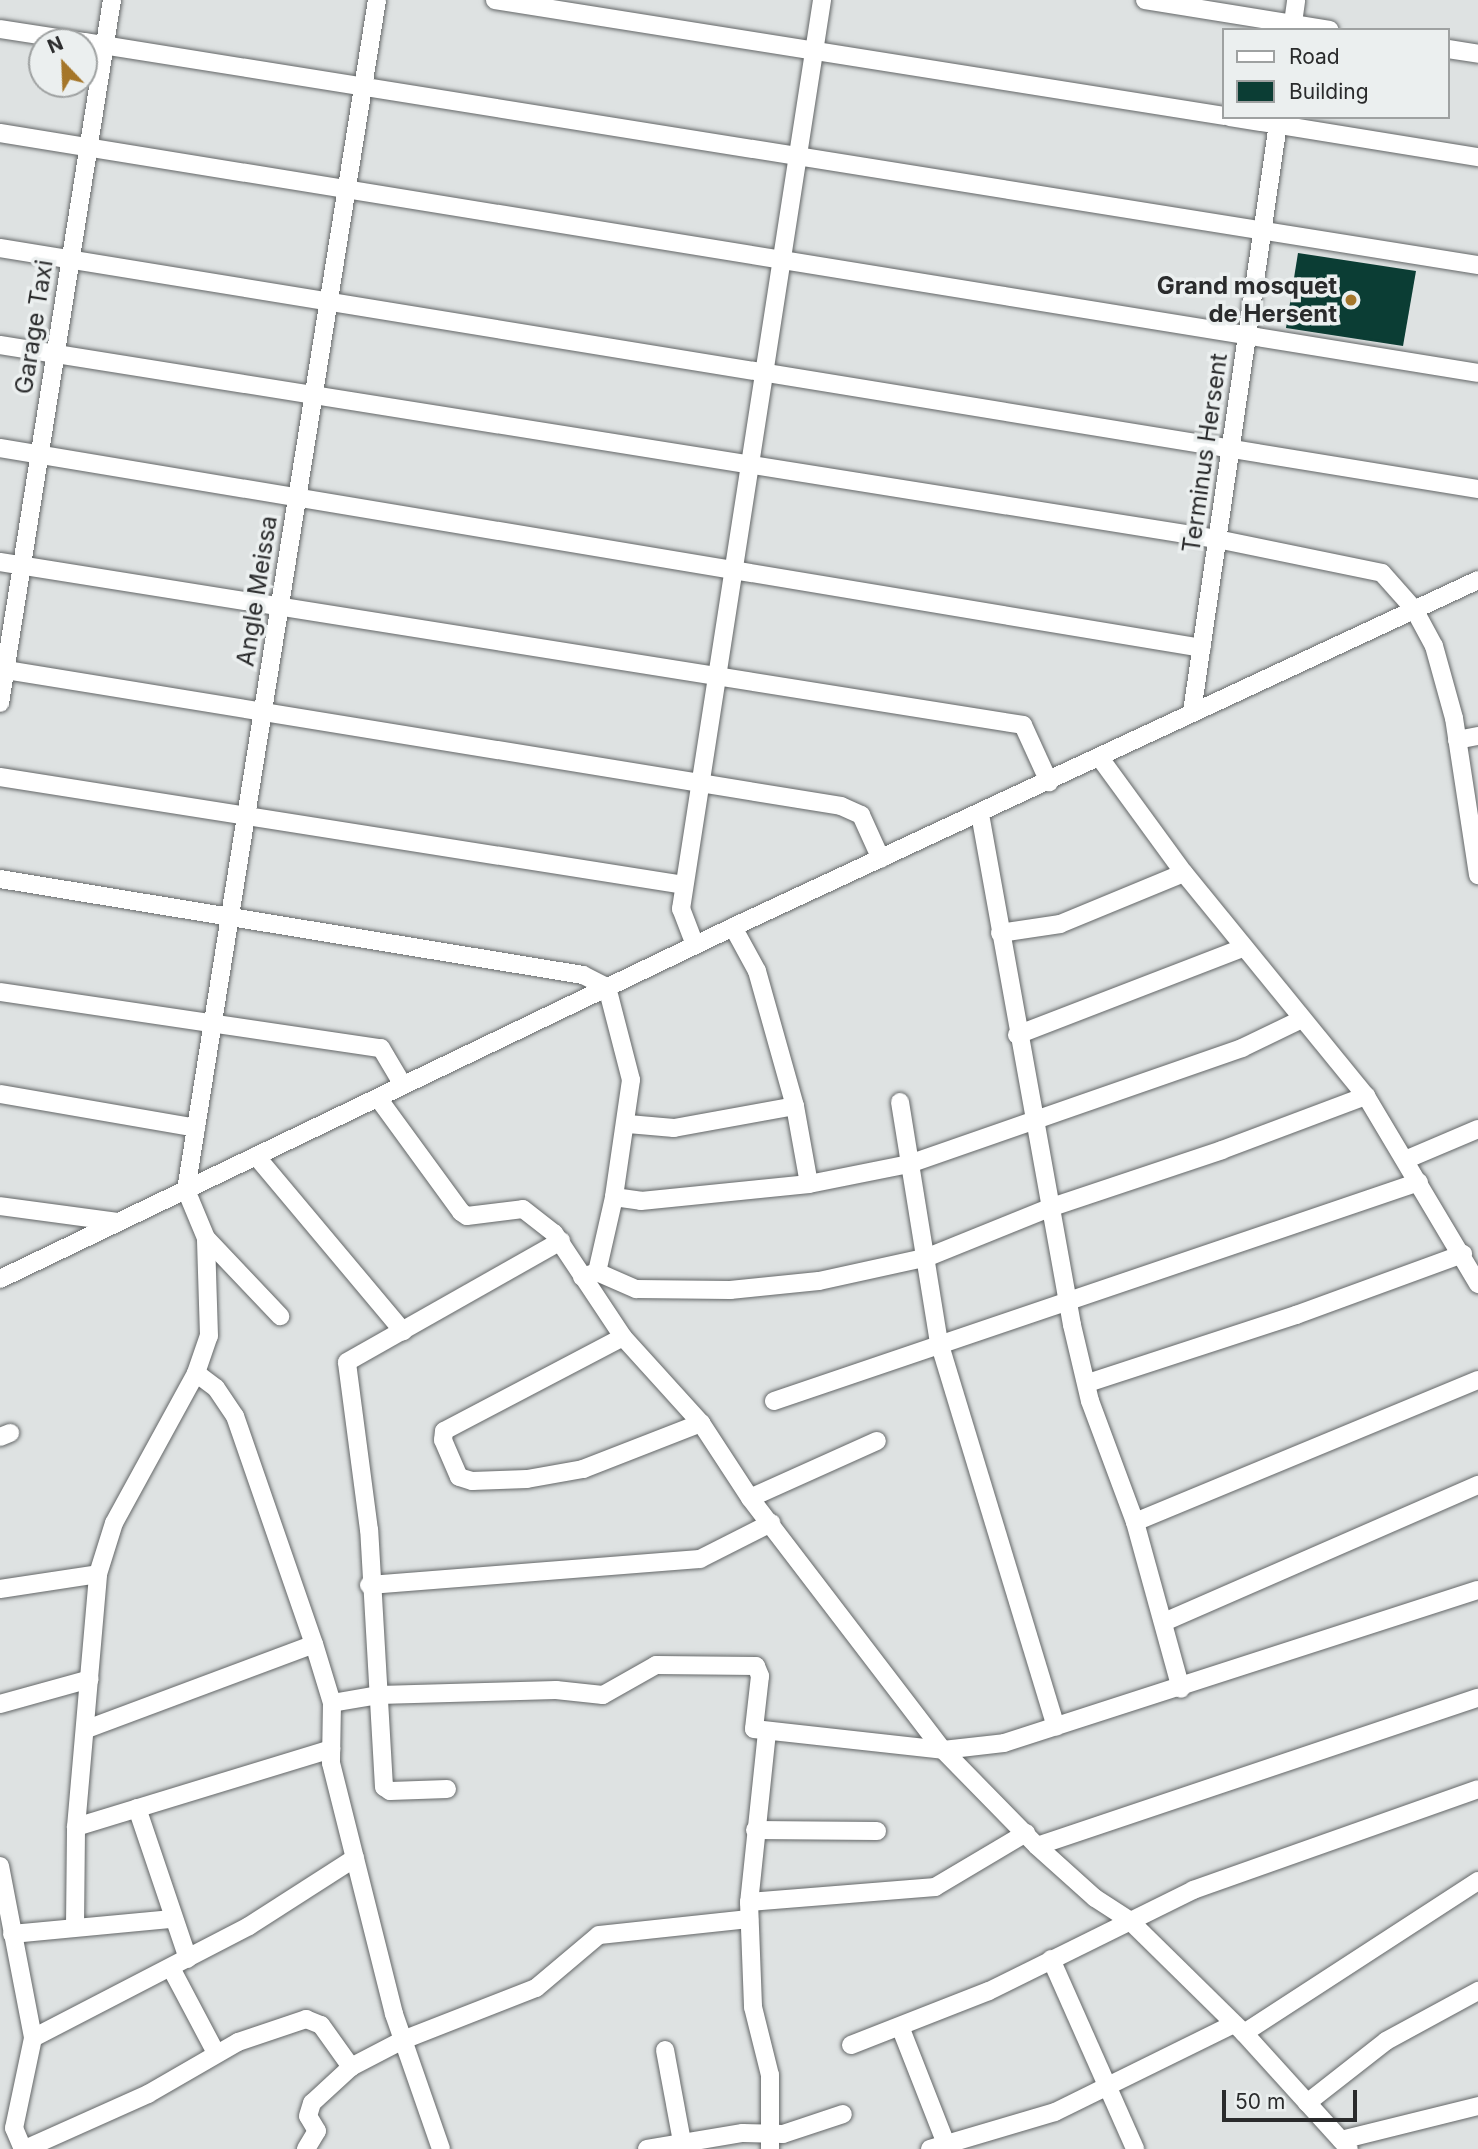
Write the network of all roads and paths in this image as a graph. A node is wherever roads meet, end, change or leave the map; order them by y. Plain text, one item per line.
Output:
1 (112, 0) edge
2 (377, 0) edge
3 (495, 0) edge
4 (822, 0) edge
5 (1145, 0) edge
6 (1296, 0) edge
7 (1292, 27) edge
8 (0, 29) edge
9 (28, 33) edge
10 (98, 44) edge
11 (105, 45) junction
12 (1450, 49) edge
13 (814, 51) junction
14 (1478, 54) edge
15 (363, 86) junction
16 (1222, 116) edge
17 (1254, 119) edge
18 (1278, 121) edge
19 (0, 133) edge
20 (88, 147) junction
21 (798, 155) junction
22 (1478, 157) edge
23 (346, 189) junction
24 (1262, 229) junction
25 (0, 248) edge
26 (70, 260) junction
27 (782, 260) junction
28 (1478, 265) edge
29 (328, 302) junction
30 (1247, 335) junction
31 (0, 345) edge
32 (55, 354) junction
33 (764, 373) junction
34 (1478, 373) edge
35 (313, 395) junction
36 (0, 448) edge
37 (1230, 448) junction
38 (38, 454) junction
39 (750, 465) junction
40 (1478, 489) edge
41 (297, 498) junction
42 (1217, 539) junction
43 (0, 562) edge
44 (22, 565) junction
45 (733, 570) junction
46 (1478, 580) edge
47 (280, 607) junction
48 (1414, 610) junction
49 (1201, 648) junction
50 (3, 669) edge
51 (717, 677) junction
52 (0, 703) edge
53 (263, 710) junction
54 (1192, 712) junction
55 (1478, 736) edge
56 (1457, 740) junction
57 (1100, 758) junction
58 (0, 778) edge
59 (1049, 782) junction
60 (700, 785) junction
61 (1471, 788) edge
62 (979, 814) junction
63 (246, 816) junction
64 (881, 859) junction
65 (1184, 873) junction
66 (1478, 875) edge
67 (0, 879) edge
68 (684, 885) junction
69 (230, 916) junction
70 (733, 927) junction
71 (1000, 933) junction
72 (695, 945) junction
73 (1243, 948) junction
74 (607, 987) junction
75 (0, 992) edge
76 (1300, 1020) junction
77 (213, 1023) junction
78 (1017, 1035) junction
79 (403, 1086) junction
80 (0, 1094) edge
81 (1366, 1096) junction
82 (378, 1098) junction
83 (900, 1102) dead end
84 (795, 1106) junction
85 (1031, 1119) junction
86 (628, 1124) junction
87 (196, 1128) junction
88 (1478, 1129) edge
89 (256, 1156) junction
90 (1405, 1160) junction
91 (909, 1164) junction
92 (1419, 1182) junction
93 (809, 1184) junction
94 (186, 1190) junction
95 (614, 1197) junction
96 (0, 1206) edge
97 (1052, 1207) junction
98 (119, 1222) junction
99 (206, 1238) junction
100 (561, 1241) junction
101 (928, 1257) junction
102 (1473, 1269) edge
103 (589, 1274) junction
104 (0, 1279) edge
105 (1067, 1299) junction
106 (280, 1315) dead end
107 (403, 1331) junction
108 (623, 1337) junction
109 (939, 1342) junction
110 (196, 1373) junction
111 (1478, 1380) edge
112 (1088, 1383) junction
113 (774, 1401) dead end
114 (701, 1423) junction
115 (877, 1441) dead end
116 (1478, 1485) edge
117 (750, 1498) junction
118 (1135, 1522) junction
119 (771, 1523) junction
120 (99, 1574) junction
121 (369, 1586) junction
122 (0, 1589) edge
123 (1478, 1590) edge
124 (1164, 1622) junction
125 (314, 1644) junction
126 (90, 1679) junction
127 (1181, 1689) junction
128 (379, 1695) junction
129 (1478, 1698) edge
130 (332, 1703) junction
131 (0, 1704) edge
132 (1056, 1727) junction
133 (87, 1729) junction
134 (767, 1732) junction
135 (331, 1749) junction
136 (943, 1750) junction
137 (447, 1789) dead end
138 (1478, 1789) edge
139 (137, 1808) junction
140 (76, 1827) junction
141 (755, 1830) junction
142 (877, 1831) dead end
143 (1032, 1839) junction
144 (355, 1858) junction
145 (0, 1866) edge
146 (1478, 1881) edge
147 (749, 1911) junction
148 (172, 1919) junction
149 (1129, 1920) junction
150 (75, 1926) junction
151 (12, 1934) junction
152 (188, 1959) junction
153 (1051, 1959) junction
154 (172, 1968) junction
155 (1478, 1992) edge
156 (901, 2029) junction
157 (1239, 2029) junction
158 (33, 2038) junction
159 (403, 2040) junction
160 (850, 2045) dead end
161 (665, 2050) dead end
162 (216, 2053) junction
163 (351, 2067) junction
164 (1109, 2088) junction
165 (1307, 2104) junction
166 (1478, 2106) edge
167 (842, 2115) dead end
168 (7, 2131) edge
169 (682, 2142) junction
170 (770, 2142) edge
171 (1345, 2145) edge
172 (938, 2147) edge
173 (24, 2149) edge
174 (306, 2149) edge
175 (441, 2149) edge
176 (647, 2149) edge
177 (1135, 2149) edge

1 - 11 street, Garage Taxi
2 - 15 street, Angle Meissa
3 - 13 street
4 - 13 street
5 - 7 street
6 - 7 street
8 - 9 street
10 - 11 street
11 - 15 street
11 - 20 street, Garage Taxi
12 - 14 street
13 - 16 street
13 - 21 street
15 - 21 street
15 - 23 street, Angle Meissa
17 - 18 street
18 - 22 street
18 - 24 street, Terminus Hersent
19 - 20 street
20 - 23 street
20 - 26 street, Garage Taxi
21 - 24 street
21 - 27 street
23 - 27 street
23 - 29 street, Angle Meissa
24 - 28 street
24 - 30 street, Terminus Hersent
25 - 26 street
26 - 29 street
26 - 32 street, Garage Taxi
27 - 30 street
27 - 33 street
29 - 33 street
29 - 35 street, Angle Meissa
30 - 34 street
30 - 37 street, Terminus Hersent
31 - 32 street
32 - 35 street
32 - 38 street, Garage Taxi
33 - 37 street
33 - 39 street
35 - 39 street
35 - 41 street, Angle Meissa
36 - 38 street
37 - 40 street
37 - 42 street, Terminus Hersent
38 - 41 street
38 - 44 street, Garage Taxi
39 - 42 street
39 - 45 street
41 - 45 street
41 - 47 street, Angle Meissa
42 - 48 street
42 - 49 street, Terminus Hersent
43 - 44 street
44 - 47 street
44 - 50 street, Garage Taxi
45 - 49 street
45 - 51 street
46 - 48 street
47 - 51 street
47 - 53 street, Angle Meissa
48 - 54 street
48 - 56 street
49 - 54 street, Terminus Hersent
50 - 52 street, Garage Taxi
50 - 53 street
51 - 59 street
51 - 60 street
53 - 60 street
53 - 63 street, Angle Meissa
54 - 57 street
55 - 56 street
56 - 61 street
57 - 59 street
57 - 65 street
58 - 63 street
59 - 62 street
60 - 64 street
60 - 68 street
61 - 66 street
62 - 64 street
62 - 71 street
63 - 68 street
63 - 69 street, Angle Meissa
64 - 70 street
65 - 71 street
65 - 73 street
67 - 69 street
68 - 72 street
69 - 74 street
69 - 77 street, Angle Meissa
70 - 72 street
70 - 84 street
71 - 78 street
72 - 74 street
73 - 76 street
73 - 78 street
74 - 79 street
74 - 86 street
75 - 77 street
76 - 81 street
76 - 85 street
77 - 79 street
77 - 87 street, Angle Meissa
78 - 85 street
79 - 82 street
80 - 87 street
81 - 90 street
81 - 97 street
82 - 89 street
82 - 100 street
83 - 91 street
84 - 86 street
84 - 93 street
85 - 91 street
85 - 97 street
86 - 95 street
87 - 94 street, Angle Meissa
88 - 90 street
89 - 94 street
89 - 107 street
90 - 92 street
91 - 93 street
91 - 101 street
92 - 102 street
92 - 105 street
93 - 95 street
94 - 98 street
94 - 99 street
95 - 103 street
96 - 98 street
97 - 101 street
97 - 105 street
98 - 104 street
99 - 106 street
99 - 110 street
100 - 103 street
100 - 107 street
101 - 103 street
101 - 109 street
102 - 112 street
103 - 108 street
105 - 109 street
105 - 112 street
107 - 121 street
108 - 114 street
108 - 114 street
109 - 113 street
109 - 132 street
110 - 120 street
110 - 125 street
111 - 118 street
112 - 118 street
114 - 117 street
115 - 117 street
116 - 124 street
117 - 119 street
118 - 124 street
119 - 121 street
119 - 136 street
120 - 122 street
120 - 126 street
121 - 128 street
123 - 127 street
124 - 127 street
125 - 130 street
125 - 133 street
126 - 131 street
126 - 133 street
127 - 132 street
128 - 130 street
128 - 134 street
128 - 137 street
129 - 143 street
130 - 135 street
132 - 136 street
133 - 140 street
134 - 136 street
134 - 141 street
135 - 139 street
135 - 144 street
136 - 143 street
138 - 149 street
139 - 140 street
139 - 148 street
140 - 150 street
141 - 142 street
141 - 147 street
143 - 147 street
143 - 149 street
144 - 152 street
144 - 159 street
145 - 151 street
146 - 157 street
147 - 159 street
147 - 170 street
148 - 150 street
148 - 152 street
149 - 153 street
149 - 157 street
150 - 151 street
151 - 158 street
152 - 154 street
153 - 156 street
153 - 164 street
154 - 158 street
154 - 162 street
155 - 165 street
156 - 160 street
156 - 172 street
157 - 164 street
157 - 165 street
158 - 168 street
159 - 163 street
159 - 175 street
161 - 169 street
162 - 163 street
162 - 173 street
163 - 174 street
164 - 172 street
164 - 177 street
165 - 171 street
166 - 171 street
167 - 170 street
168 - 173 street
169 - 170 street
169 - 176 street

